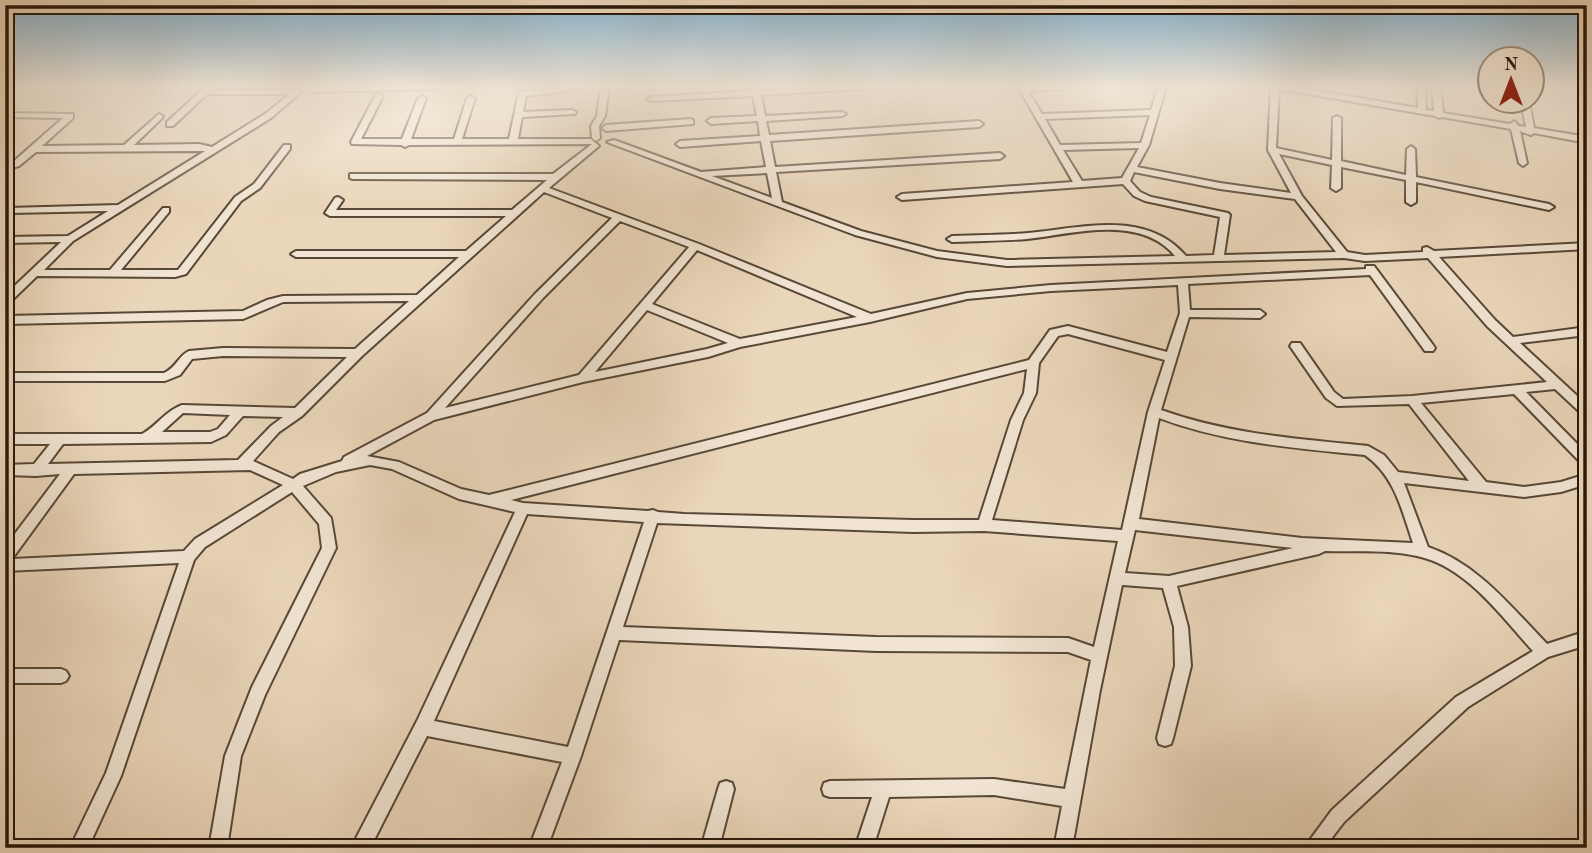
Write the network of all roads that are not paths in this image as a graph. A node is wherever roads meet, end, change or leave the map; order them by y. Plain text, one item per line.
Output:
1 (58, 127) edge
2 (148, 127) edge
3 (249, 127) edge
4 (362, 127) edge
5 (411, 127) edge
6 (462, 127) edge
7 (516, 127) edge
8 (596, 127) edge
9 (601, 127) edge
10 (667, 127) edge
11 (762, 127) edge
12 (933, 127) edge
13 (1044, 127) edge
14 (1150, 127) edge
15 (1273, 127) edge
16 (1337, 127) edge
17 (1514, 127) joint
18 (1530, 129) joint
19 (764, 137) junction
20 (602, 140) junction
21 (1587, 140) edge
22 (513, 142) junction
23 (457, 143) junction
24 (405, 144) junction
25 (680, 144) dead end
26 (1145, 145) junction
27 (287, 147) dead end
28 (126, 148) junction
29 (1058, 148) junction
30 (34, 149) junction
31 (1411, 149) dead end
32 (212, 150) junction
33 (1272, 150) junction
34 (644, 156) joint
35 (1000, 156) dead end
36 (1335, 161) junction
37 (1523, 163) dead end
38 (5, 167) edge
39 (1130, 169) junction
40 (771, 170) junction
41 (699, 174) junction
42 (353, 176) dead end
43 (555, 177) junction
44 (1413, 177) junction
45 (1125, 181) junction
46 (1078, 183) junction
47 (1336, 188) dead end
48 (544, 189) junction
49 (902, 197) dead end
50 (1298, 197) junction
51 (338, 200) dead end
52 (1411, 202) dead end
53 (778, 204) junction
54 (1549, 206) dead end
55 (119, 208) junction
56 (10, 210) dead end
57 (166, 210) dead end
58 (517, 214) junction
59 (618, 217) junction
60 (70, 239) junction
61 (952, 239) dead end
62 (5, 240) edge
63 (1587, 240) edge
64 (695, 246) junction
65 (1587, 246) edge
66 (1427, 250) junction
67 (296, 254) dead end
68 (468, 254) junction
69 (1361, 254) junction
70 (1344, 255) junction
71 (1219, 258) junction
72 (1183, 259) junction
73 (114, 272) junction
74 (1373, 272) junction
75 (33, 273) junction
76 (1183, 282) junction
77 (420, 298) junction
78 (5, 301) edge
79 (644, 305) junction
80 (1185, 313) junction
81 (1259, 314) dead end
82 (870, 318) junction
83 (5, 320) edge
84 (1587, 331) edge
85 (1510, 341) junction
86 (739, 343) junction
87 (1296, 346) dead end
88 (1429, 348) dead end
89 (358, 353) junction
90 (1170, 357) junction
91 (1032, 363) junction
92 (5, 377) edge
93 (583, 378) junction
94 (1558, 385) junction
95 (1516, 390) junction
96 (1412, 400) junction
97 (241, 410) junction
98 (1154, 412) junction
99 (1587, 412) edge
100 (298, 413) junction
101 (431, 416) junction
102 (149, 437) junction
103 (5, 439) edge
104 (61, 439) junction
105 (1587, 462) edge
106 (241, 466) junction
107 (335, 467) junction
108 (5, 470) edge
109 (36, 471) junction
110 (69, 471) junction
111 (1394, 477) junction
112 (1587, 480) edge
113 (294, 485) junction
114 (1482, 487) junction
115 (487, 501) junction
116 (523, 508) junction
117 (653, 515) junction
118 (984, 526) junction
119 (1128, 530) junction
120 (1329, 546) junction
121 (1423, 551) junction
122 (5, 558) edge
123 (188, 558) junction
124 (5, 565) edge
125 (1118, 579) junction
126 (1169, 582) junction
127 (615, 633) junction
128 (1587, 638) edge
129 (1544, 652) junction
130 (1098, 655) junction
131 (5, 676) edge
132 (61, 676) dead end
133 (423, 727) junction
134 (1165, 738) dead end
135 (573, 756) junction
136 (883, 788) junction
137 (726, 789) dead end
138 (830, 789) dead end
139 (1072, 799) junction
140 (79, 848) edge
141 (218, 848) edge
142 (360, 848) edge
143 (538, 848) edge
144 (710, 848) edge
145 (864, 848) edge
146 (1063, 848) edge
147 (1313, 848) edge

1 - 30 street
2 - 28 street
3 - 32 street
4 - 24 street
5 - 24 street
6 - 23 street
7 - 22 street
8 - 20 street
9 - 20 street
10 - 20 street
11 - 19 street
12 - 19 street
13 - 29 street
14 - 26 street
15 - 33 street
16 - 36 street
17 - 18 street
17 - 37 street
18 - 21 street
19 - 25 street
19 - 40 street
20 - 22 street
20 - 34 street
20 - 43 street
22 - 23 street
23 - 24 street
26 - 29 street
26 - 39 street
27 - 73 street
28 - 30 street
28 - 32 street
29 - 46 street
30 - 38 street
31 - 44 street
32 - 55 street
33 - 36 street
33 - 50 street
34 - 41 street
35 - 40 street
36 - 44 street
36 - 47 street
39 - 45 street
39 - 50 street
40 - 41 street
40 - 53 street
41 - 53 street
42 - 43 street
43 - 48 street
44 - 52 street
44 - 54 street
45 - 46 street
45 - 71 street
46 - 49 street
48 - 58 street
48 - 59 street
50 - 70 street
51 - 58 street
53 - 72 street
55 - 56 street
55 - 60 street
57 - 73 street
58 - 68 street
59 - 64 street
59 - 101 street
60 - 62 street
60 - 75 street
61 - 72 street
63 - 66 street
64 - 79 street
64 - 82 street
65 - 66 street
66 - 69 street
66 - 85 street
67 - 68 street
68 - 77 street
69 - 70 street
69 - 74 street
70 - 71 street
71 - 72 street
73 - 75 street
74 - 76 street
74 - 88 street
75 - 78 street
76 - 80 street
76 - 82 street
77 - 83 street
77 - 89 street
79 - 86 street
79 - 93 street
80 - 81 street
80 - 90 street
82 - 86 street
84 - 85 street
85 - 94 street
86 - 93 street
87 - 96 street
89 - 92 street
89 - 100 street
90 - 91 street
90 - 98 street
91 - 115 street
91 - 118 street
93 - 101 street
94 - 95 street
94 - 99 street
95 - 96 street
95 - 105 street
96 - 114 street
97 - 100 street
97 - 102 street
97 - 102 street
98 - 111 street
98 - 119 street
100 - 106 street
101 - 107 street
102 - 104 street
103 - 104 street
104 - 109 street
106 - 110 street
106 - 113 street
107 - 113 street
107 - 115 street
108 - 109 street
109 - 110 street
110 - 122 street
111 - 114 street
111 - 121 street
112 - 114 street
113 - 123 street
113 - 141 street
115 - 116 street
116 - 117 street
116 - 133 street
117 - 118 street
117 - 127 street
118 - 119 street
119 - 120 street
119 - 125 street
120 - 121 street
120 - 126 street
121 - 129 street
123 - 124 street
123 - 140 street
125 - 126 street
125 - 130 street
126 - 134 street
127 - 130 street
127 - 135 street
128 - 129 street
129 - 147 street
130 - 139 street
131 - 132 street
133 - 135 street
133 - 142 street
135 - 143 street
136 - 138 street
136 - 139 street
136 - 145 street
137 - 144 street
139 - 146 street

